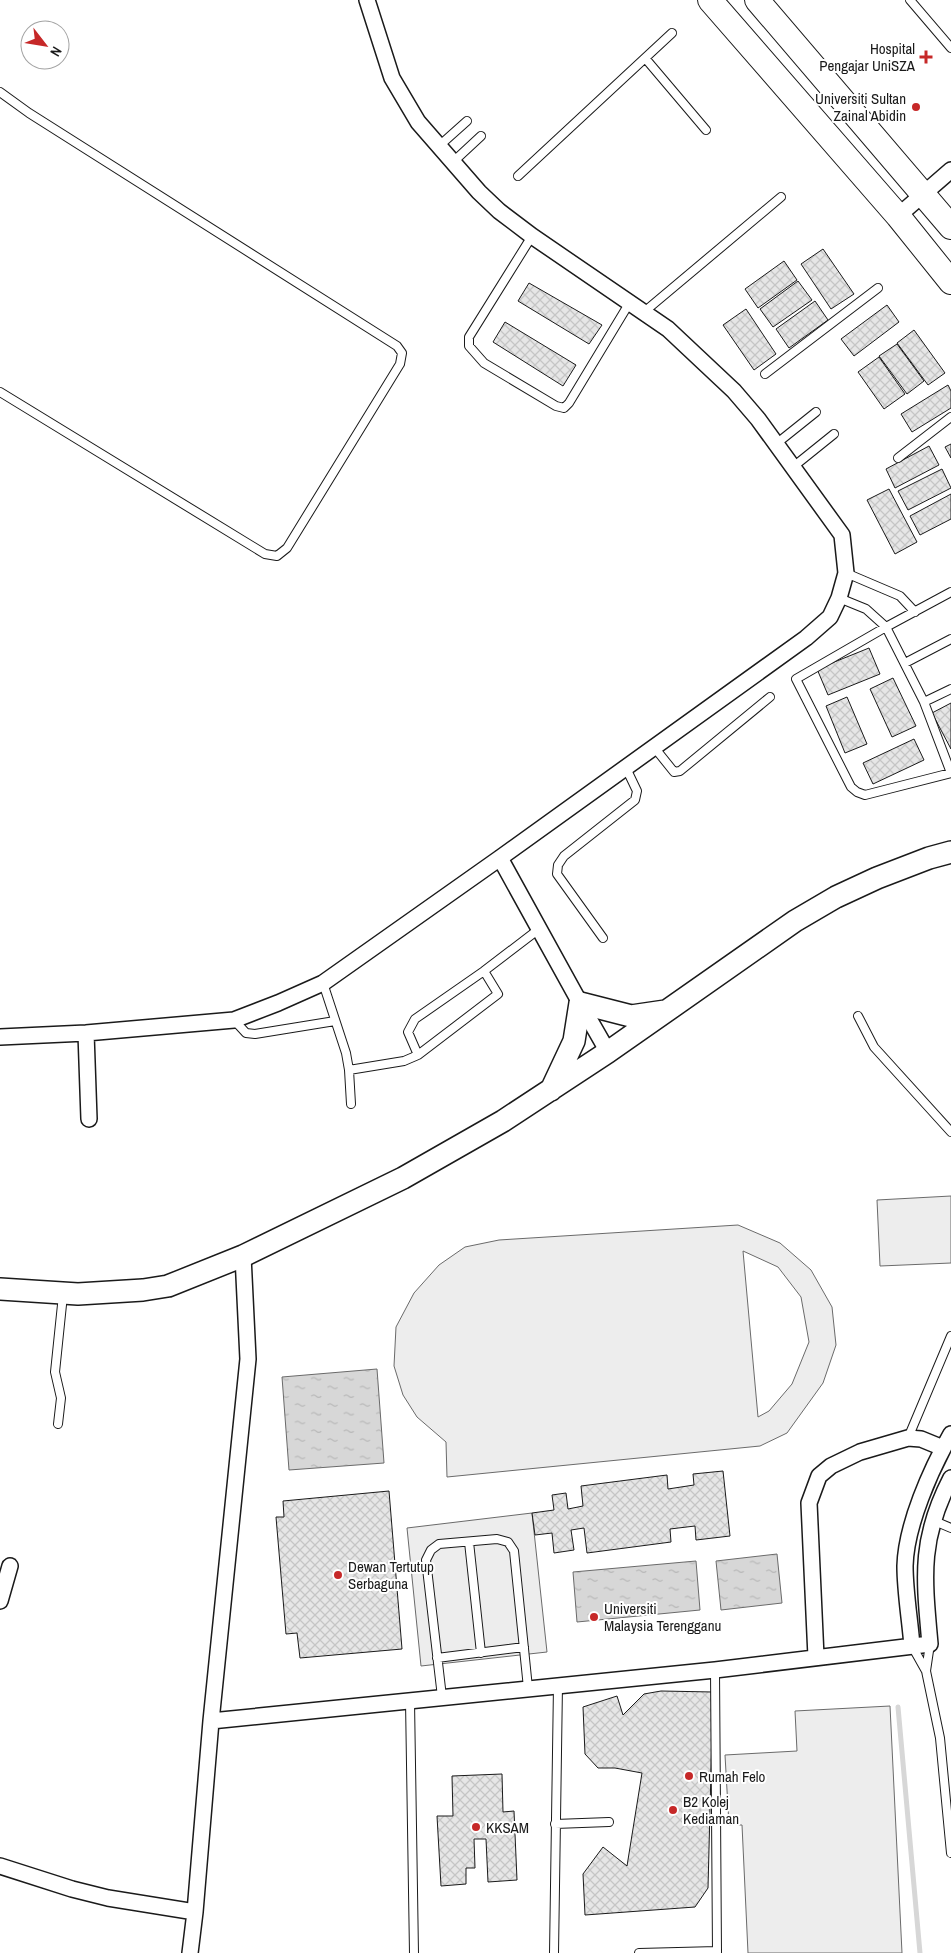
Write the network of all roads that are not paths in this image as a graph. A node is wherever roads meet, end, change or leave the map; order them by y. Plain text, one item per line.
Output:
1 (367, 0) edge
2 (710, 0) edge
3 (757, 0) edge
4 (910, 0) edge
5 (672, 33) dead end
6 (951, 48) edge
7 (645, 58) junction
8 (0, 92) edge
9 (467, 121) dead end
10 (706, 130) dead end
11 (481, 136) dead end
12 (439, 146) junction
13 (453, 162) junction
14 (951, 170) edge
15 (518, 176) dead end
16 (924, 194) junction
17 (782, 197) dead end
18 (898, 216) junction
19 (951, 227) edge
20 (532, 236) junction
21 (951, 282) edge
22 (878, 288) dead end
23 (630, 302) junction
24 (644, 312) junction
25 (765, 374) dead end
26 (0, 392) edge
27 (816, 412) dead end
28 (951, 417) edge
29 (834, 434) dead end
30 (776, 444) junction
31 (898, 458) dead end
32 (792, 466) junction
33 (846, 572) junction
34 (951, 592) edge
35 (839, 598) junction
36 (915, 612) junction
37 (886, 626) junction
38 (951, 639) edge
39 (905, 663) junction
40 (951, 689) edge
41 (770, 697) dead end
42 (924, 702) junction
43 (654, 747) junction
44 (626, 768) junction
45 (951, 773) edge
46 (951, 852) edge
47 (500, 858) junction
48 (539, 929) junction
49 (603, 938) dead end
50 (484, 971) junction
51 (323, 983) junction
52 (580, 1003) junction
53 (670, 1010) junction
54 (858, 1016) dead end
55 (234, 1020) junction
56 (334, 1020) junction
57 (86, 1033) junction
58 (0, 1038) edge
59 (608, 1052) junction
60 (418, 1055) junction
61 (349, 1070) junction
62 (551, 1090) junction
63 (351, 1104) dead end
64 (89, 1119) dead end
65 (951, 1132) edge
66 (243, 1256) junction
67 (0, 1289) edge
68 (63, 1293) junction
69 (951, 1336) edge
70 (58, 1424) dead end
71 (951, 1434) edge
72 (908, 1438) junction
73 (943, 1448) junction
74 (951, 1478) edge
75 (932, 1520) junction
76 (951, 1528) edge
77 (469, 1542) junction
78 (10, 1566) dead end
79 (0, 1601) edge
80 (930, 1644) junction
81 (912, 1646) junction
82 (524, 1647) junction
83 (481, 1653) junction
84 (437, 1658) junction
85 (816, 1658) junction
86 (715, 1670) junction
87 (926, 1671) junction
88 (558, 1685) junction
89 (528, 1688) junction
90 (442, 1698) junction
91 (410, 1701) junction
92 (212, 1722) junction
93 (609, 1822) dead end
94 (555, 1824) junction
95 (951, 1853) edge
96 (0, 1866) edge
97 (195, 1912) junction
98 (717, 1952) edge
99 (190, 1953) edge
100 (414, 1953) edge
101 (554, 1953) edge
102 (639, 1953) edge

1 - 12 street
2 - 18 main road
3 - 16 main road
4 - 6 lane
5 - 7 lane
7 - 10 lane
7 - 15 lane
8 - 26 lane
9 - 12 lane
11 - 13 lane
12 - 13 street
13 - 20 street
14 - 16 street
16 - 18 street
16 - 19 main road
17 - 24 lane
18 - 21 main road
20 - 23 street
20 - 23 lane
22 - 25 lane
23 - 24 street
24 - 30 street
27 - 30 lane
28 - 31 lane
29 - 32 lane
30 - 32 street
32 - 33 street
33 - 35 street
33 - 36 lane
34 - 36 lane
35 - 37 lane
35 - 43 street
36 - 37 lane
37 - 39 lane
37 - 45 lane
38 - 39 lane
39 - 42 lane
40 - 42 lane
41 - 43 lane
42 - 45 lane
43 - 44 street
44 - 47 street
44 - 49 lane
46 - 53 main road
47 - 48 street
47 - 51 street
48 - 50 lane
48 - 52 street
50 - 60 lane
50 - 60 lane
51 - 55 street
51 - 56 lane
52 - 53 main road
52 - 59 street
52 - 62 main road
53 - 59 main road
54 - 65 lane
55 - 56 lane
55 - 57 street
56 - 61 lane
57 - 58 street
57 - 64 street
59 - 62 main road
60 - 61 lane
61 - 63 lane
62 - 66 main road
66 - 68 main road
66 - 92 street
67 - 68 main road
68 - 70 lane
69 - 72 lane
71 - 73 street
72 - 73 street
72 - 85 street
73 - 81 street
74 - 75 street
75 - 76 lane
75 - 80 street
77 - 82 lane
77 - 83 lane
77 - 84 lane
78 - 79 street
80 - 81 street
80 - 87 lane
81 - 85 street
81 - 87 lane
82 - 83 lane
82 - 89 lane
83 - 84 lane
84 - 90 lane
85 - 86 street
86 - 88 street
86 - 98 lane
87 - 95 lane
88 - 89 street
88 - 94 lane
89 - 90 street
90 - 91 street
91 - 92 street
91 - 100 lane
92 - 97 street
93 - 94 lane
94 - 101 lane
96 - 97 street
97 - 99 street
98 - 102 lane

